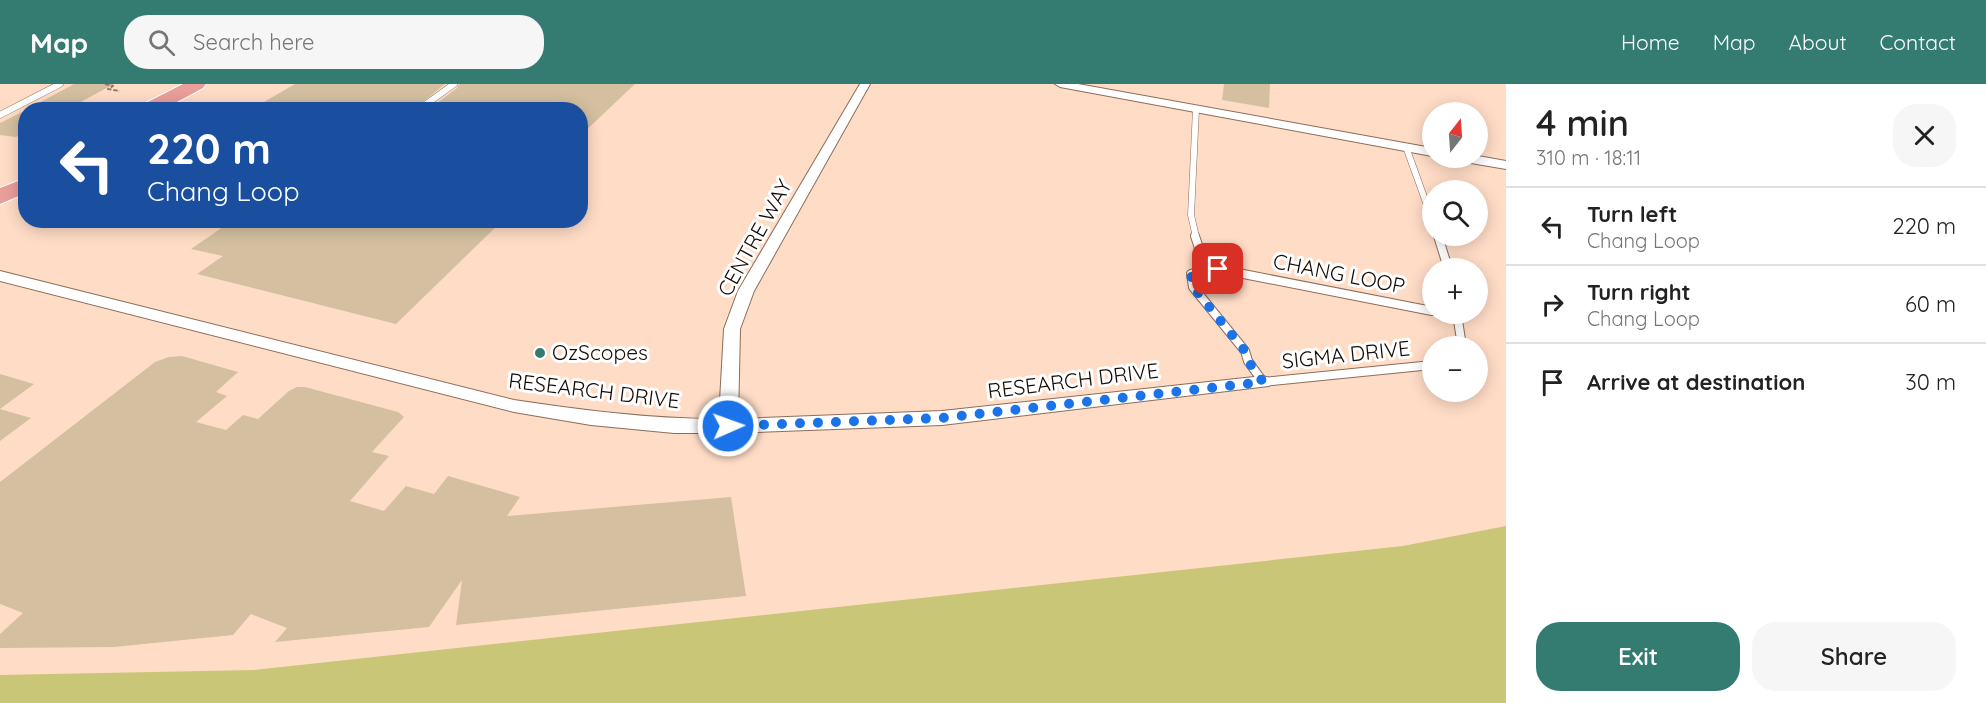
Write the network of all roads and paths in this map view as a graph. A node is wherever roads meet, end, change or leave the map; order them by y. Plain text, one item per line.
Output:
1 (60, 84) edge
2 (105, 84) edge
3 (218, 84) edge
4 (454, 84) edge
5 (865, 84) edge
6 (1060, 84) edge
7 (120, 90) dead end
8 (183, 94) edge
9 (25, 102) edge
10 (165, 102) edge
11 (429, 102) edge
12 (18, 106) edge
13 (1196, 108) junction
14 (0, 115) edge
15 (1406, 147) junction
16 (1422, 150) edge
17 (1488, 162) edge
18 (1506, 165) edge
19 (18, 178) edge
20 (18, 187) edge
21 (1422, 191) edge
22 (1, 192) edge
23 (0, 264) edge
24 (1206, 269) junction
25 (0, 276) edge
26 (110, 302) junction
27 (1422, 309) edge
28 (1422, 366) edge
29 (1263, 382) junction
30 (728, 426) junction

1 - 9 lane
2 - 7 path
3 - 8 main road
4 - 11 lane
5 - 30 street, CENTRE WAY
6 - 13 street
8 - 10 main road
12 - 14 lane
13 - 15 street
13 - 24 lane
15 - 16 street
15 - 21 lane
17 - 18 street
19 - 22 main road
20 - 22 main road
23 - 26 street, RESEARCH DRIVE
24 - 27 lane, CHANG LOOP
24 - 29 lane
25 - 26 street, RESEARCH DRIVE
26 - 30 street, RESEARCH DRIVE
28 - 29 lane, SIGMA DRIVE
29 - 30 street, RESEARCH DRIVE

